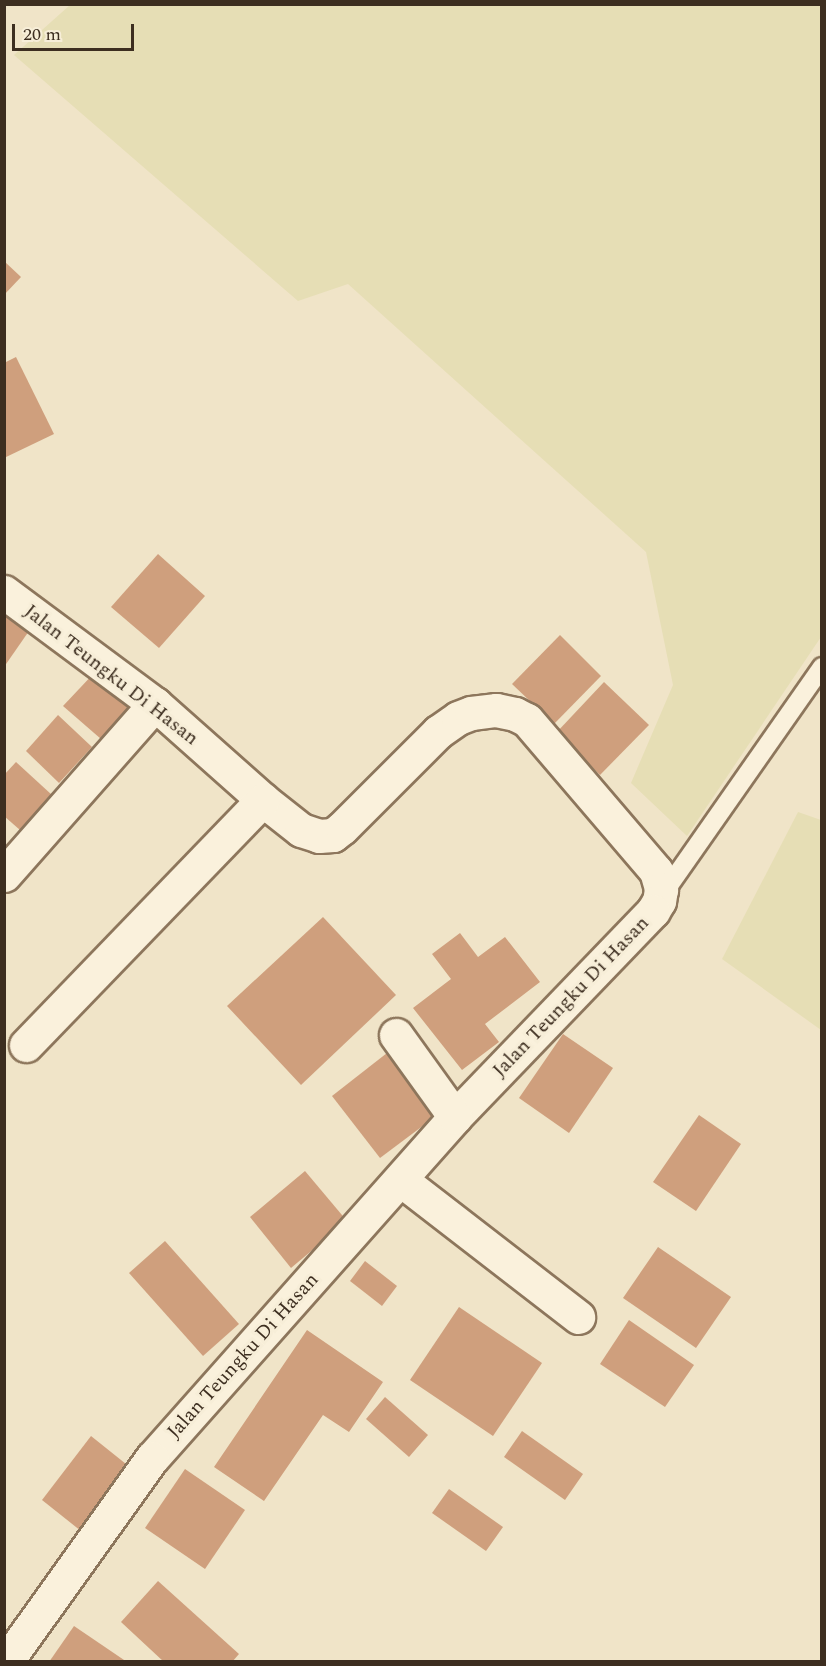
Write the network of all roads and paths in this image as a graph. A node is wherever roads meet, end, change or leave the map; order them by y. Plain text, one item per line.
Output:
1 (4, 592) edge
2 (822, 667) edge
3 (155, 704) junction
4 (263, 800) junction
5 (4, 875) edge
6 (659, 901) junction
7 (396, 1035) dead end
8 (26, 1045) dead end
9 (454, 1117) junction
10 (401, 1180) junction
11 (578, 1317) dead end
12 (6, 1662) edge

1 - 3 street, Jalan Teungku Di Hasan
2 - 6 lane
3 - 4 street, Jalan Teungku Di Hasan
3 - 5 street
4 - 6 street, Jalan Teungku Di Hasan
4 - 8 street
6 - 9 street, Jalan Teungku Di Hasan
7 - 9 street
9 - 10 street, Jalan Teungku Di Hasan
10 - 11 street
10 - 12 street, Jalan Teungku Di Hasan

